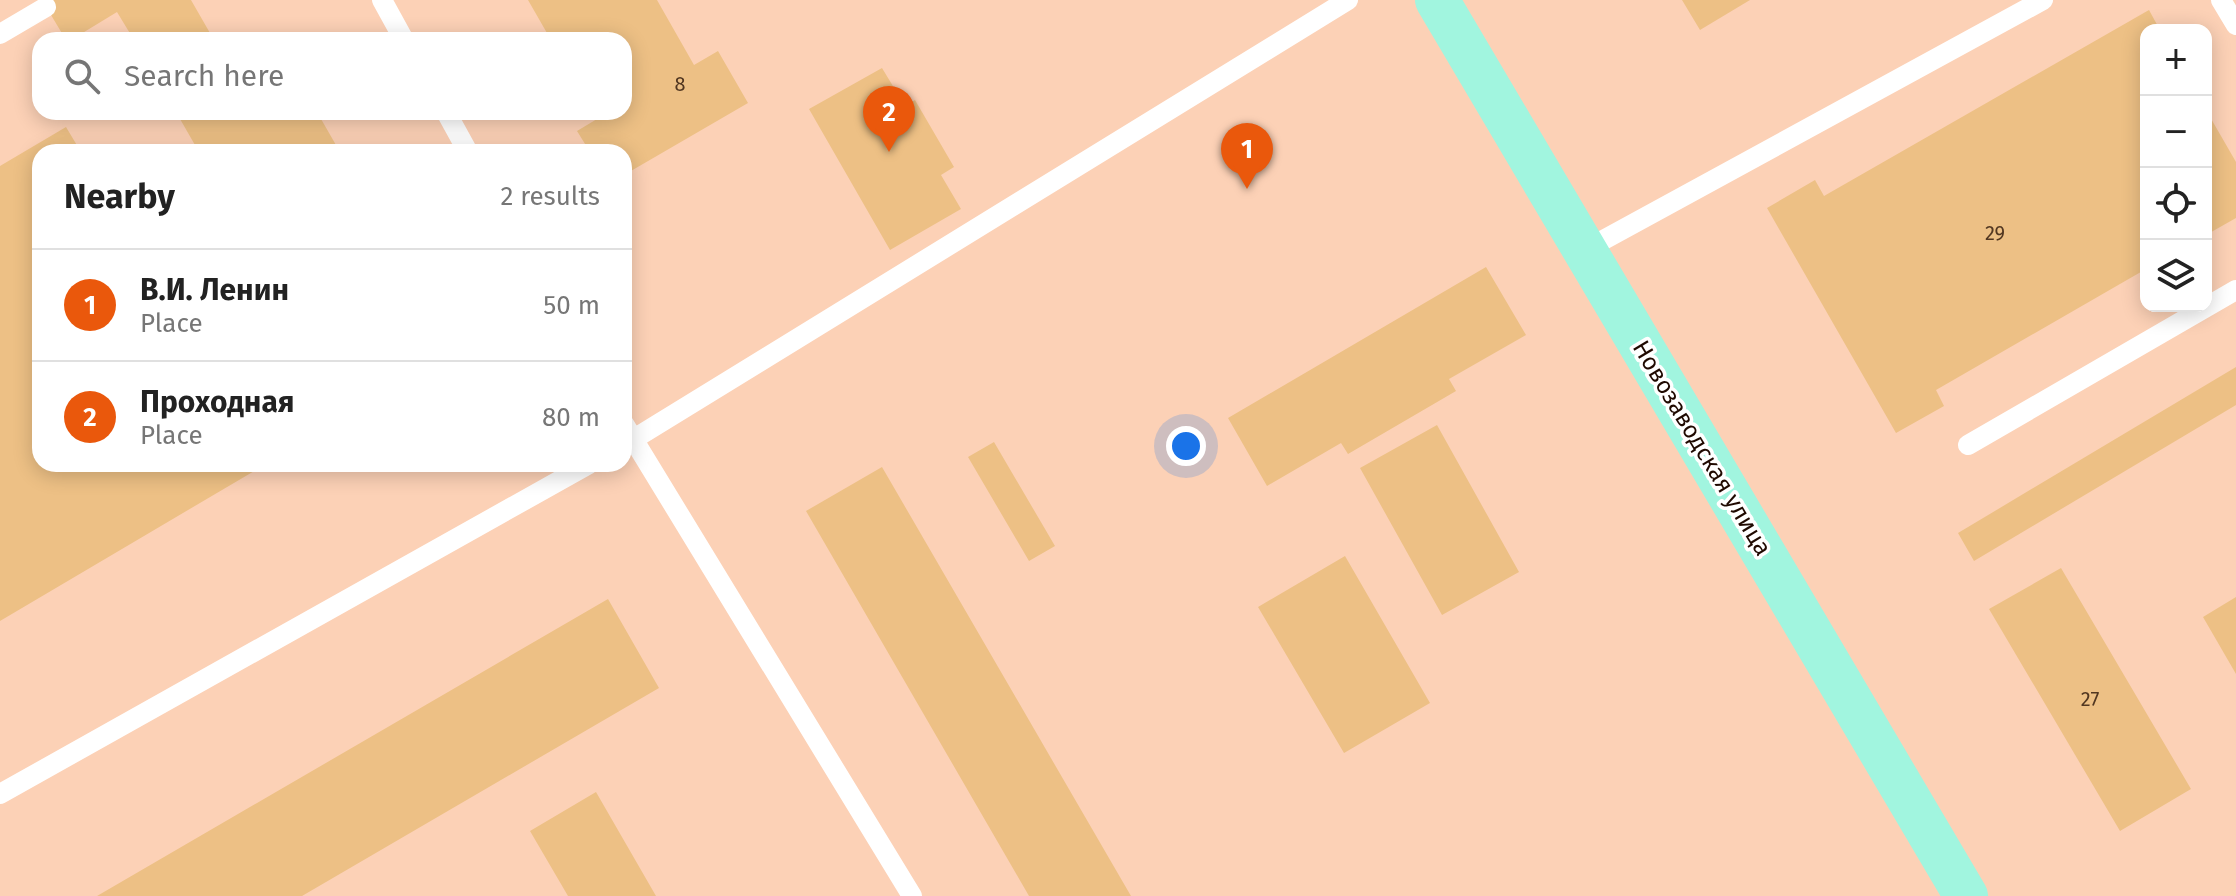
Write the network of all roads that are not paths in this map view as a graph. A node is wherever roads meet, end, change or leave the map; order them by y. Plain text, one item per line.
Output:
1 (382, 0) edge
2 (1348, 0) edge
3 (1437, 0) edge
4 (2043, 0) edge
5 (2221, 0) edge
6 (46, 7) dead end
7 (2236, 25) edge
8 (400, 32) edge
9 (0, 34) edge
10 (450, 120) edge
11 (464, 144) edge
12 (1585, 250) junction
13 (2236, 290) edge
14 (632, 433) edge
15 (632, 444) edge
16 (1968, 445) dead end
17 (575, 472) edge
18 (0, 794) edge
19 (912, 896) edge
20 (1966, 896) edge

1 - 8 lane
2 - 14 lane
3 - 12 main road, Новозаводская улица
4 - 12 lane
5 - 7 lane
6 - 9 lane
10 - 11 lane
12 - 20 main road, Новозаводская улица
13 - 16 lane
15 - 19 lane
17 - 18 lane

